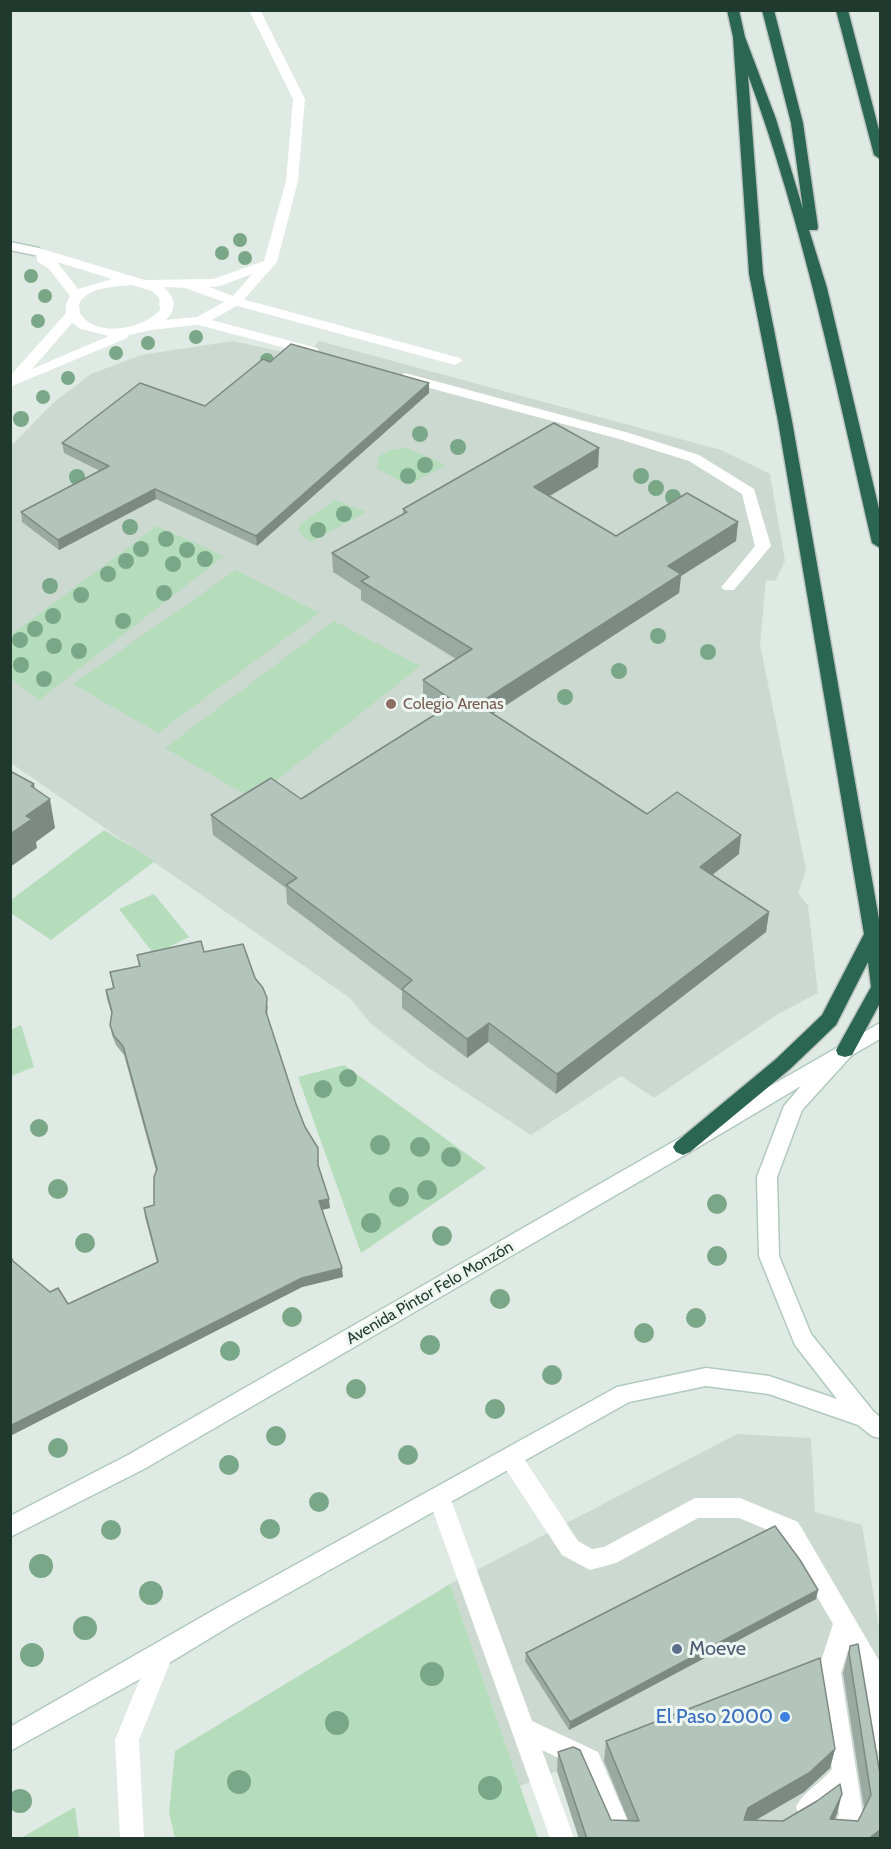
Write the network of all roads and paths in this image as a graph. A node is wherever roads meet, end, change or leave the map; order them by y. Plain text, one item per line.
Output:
1 (254, 10) edge
2 (733, 10) edge
3 (768, 10) edge
4 (842, 10) edge
5 (739, 37) junction
6 (880, 155) edge
7 (10, 246) edge
8 (34, 251) junction
9 (270, 262) junction
10 (130, 281) junction
11 (145, 283) junction
12 (187, 284) junction
13 (820, 288) junction
14 (77, 297) junction
15 (234, 301) junction
16 (73, 314) junction
17 (200, 321) junction
18 (149, 326) junction
19 (135, 330) junction
20 (323, 354) edge
21 (455, 361) dead end
22 (392, 373) edge
23 (11, 383) edge
24 (880, 543) edge
25 (729, 587) dead end
26 (873, 934) junction
27 (880, 1030) edge
28 (845, 1050) junction
29 (683, 1147) junction
30 (873, 1423) edge
31 (511, 1458) junction
32 (439, 1497) junction
33 (10, 1527) edge
34 (845, 1623) junction
35 (161, 1655) junction
36 (522, 1728) junction
37 (10, 1740) edge
38 (880, 1740) edge
39 (844, 1773) junction
40 (784, 1821) edge
41 (132, 1839) edge
42 (562, 1839) edge
43 (623, 1839) edge
44 (839, 1839) edge

1 - 9 street
2 - 5 highway
3 - 13 highway
4 - 6 highway
5 - 13 highway
5 - 26 highway
7 - 8 street
8 - 10 street
8 - 14 street
9 - 12 street
9 - 15 street
10 - 11 street
10 - 14 street
11 - 12 street
11 - 18 street
12 - 15 street
13 - 24 highway
14 - 16 street
15 - 17 street
15 - 21 street
16 - 19 street
16 - 23 street
17 - 18 street
17 - 20 street
18 - 19 street
19 - 23 street
22 - 25 street
26 - 28 highway
26 - 29 highway
27 - 28 street, Avenida Pintor Felo Monzón
28 - 29 street, Avenida Pintor Felo Monzón
28 - 30 street
29 - 33 street, Avenida Pintor Felo Monzón
30 - 31 street
31 - 32 street
31 - 34 street
32 - 35 street
32 - 36 street
34 - 38 street
34 - 39 street
35 - 37 street
35 - 41 street
36 - 42 street
36 - 43 street
39 - 40 street
39 - 44 street

